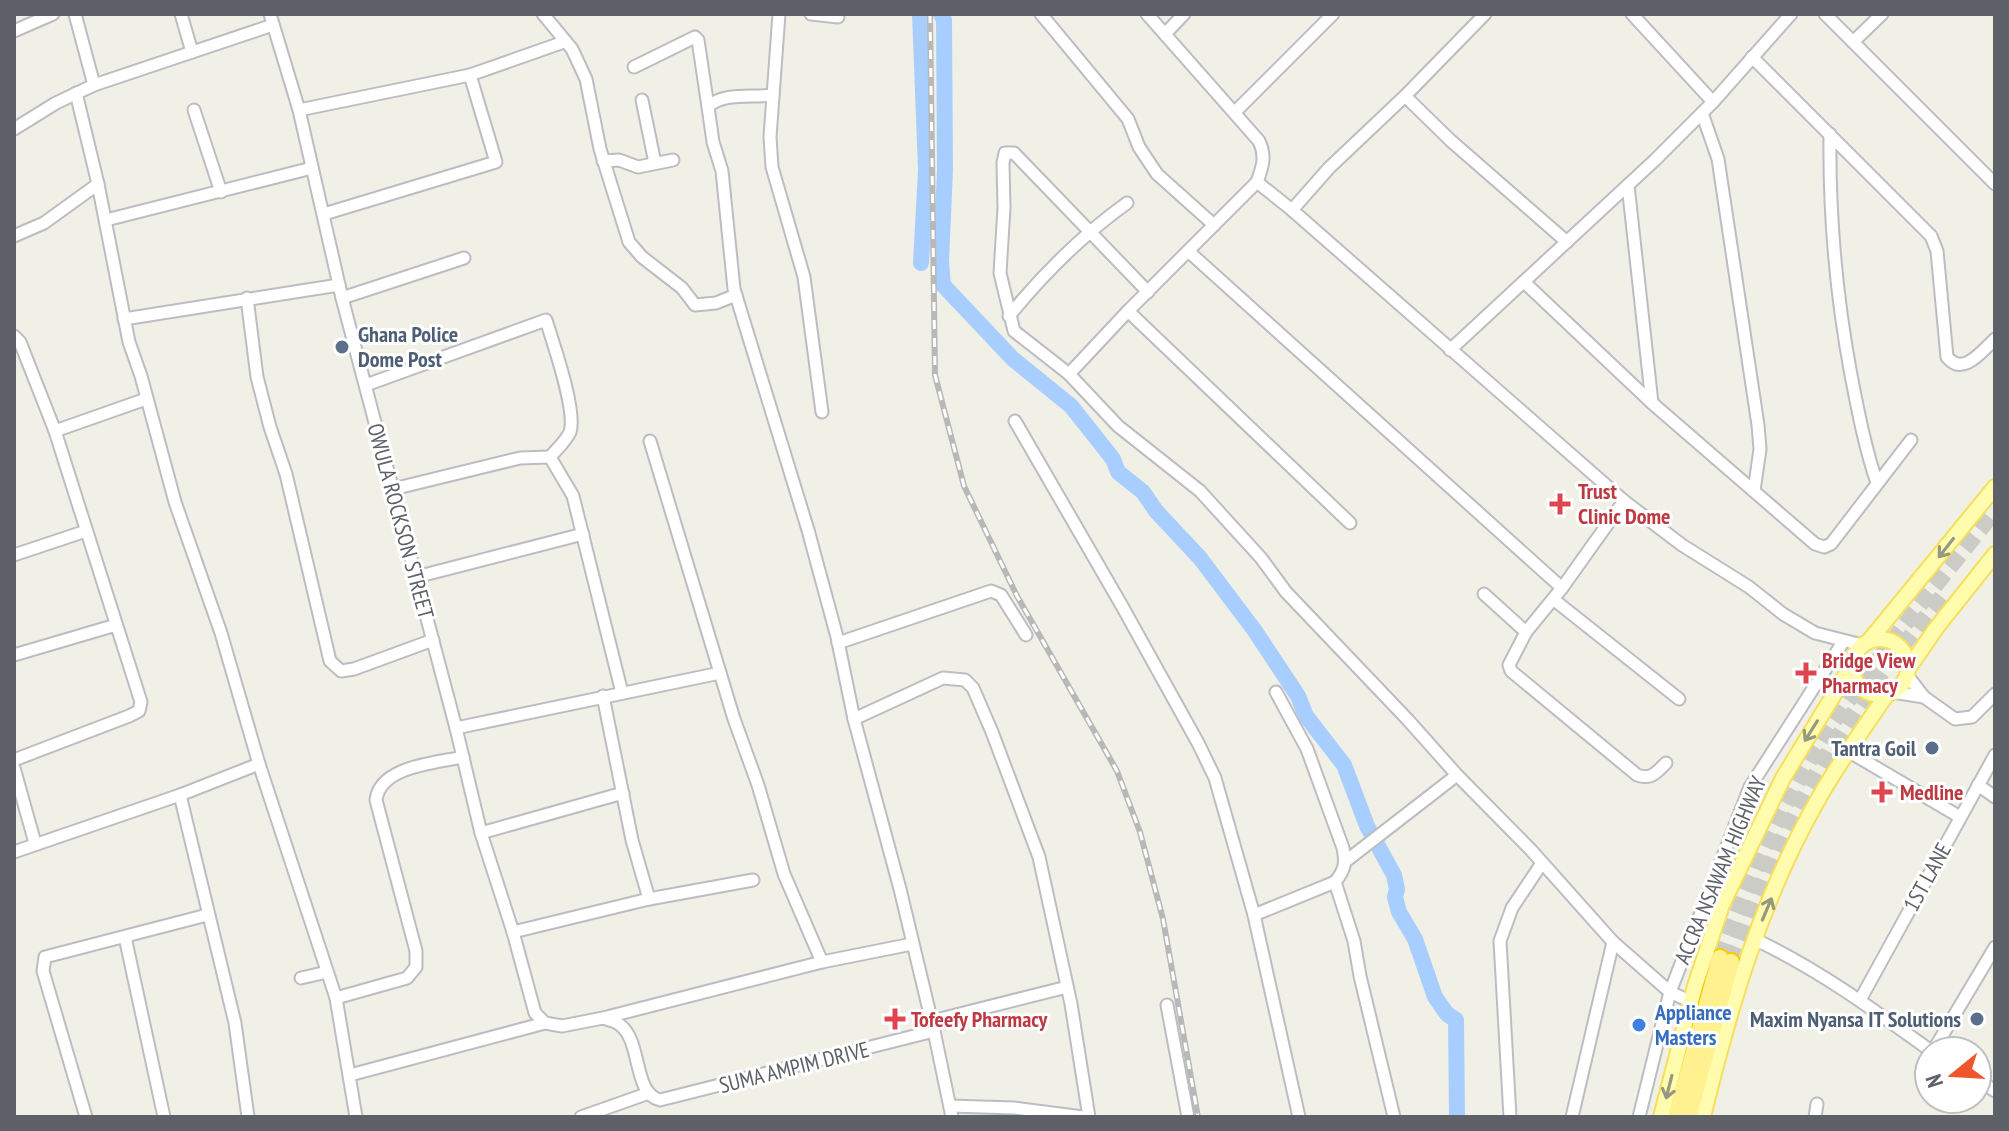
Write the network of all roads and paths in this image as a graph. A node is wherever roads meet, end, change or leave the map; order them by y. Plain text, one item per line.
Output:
1 (53, 14) edge
2 (75, 14) edge
3 (181, 14) edge
4 (543, 14) edge
5 (779, 14) edge
6 (811, 14) edge
7 (1041, 14) edge
8 (1147, 14) edge
9 (1184, 14) edge
10 (1333, 14) edge
11 (1485, 14) edge
12 (1632, 14) edge
13 (1791, 14) edge
14 (1825, 14) edge
15 (1882, 14) edge
16 (272, 17) edge
17 (838, 17) dead end
18 (14, 31) edge
19 (1165, 34) junction
20 (564, 42) junction
21 (1853, 42) junction
22 (192, 52) junction
23 (1752, 57) junction
24 (634, 67) dead end
25 (470, 75) junction
26 (94, 85) junction
27 (76, 93) junction
28 (773, 95) junction
29 (1405, 96) junction
30 (642, 100) dead end
31 (1713, 102) junction
32 (708, 107) junction
33 (194, 110) dead end
34 (299, 110) junction
35 (1235, 112) junction
36 (1702, 113) junction
37 (14, 129) edge
38 (1830, 134) junction
39 (673, 160) dead end
40 (603, 161) junction
41 (655, 163) junction
42 (312, 168) junction
43 (1257, 182) junction
44 (98, 184) junction
45 (1995, 184) edge
46 (1628, 185) junction
47 (221, 192) junction
48 (1127, 203) dead end
49 (1292, 210) junction
50 (324, 214) junction
51 (106, 220) junction
52 (1214, 225) junction
53 (1089, 231) junction
54 (14, 236) edge
55 (1567, 242) junction
56 (1188, 251) junction
57 (464, 258) dead end
58 (1524, 282) junction
59 (339, 285) junction
60 (1148, 292) junction
61 (736, 295) junction
62 (247, 298) junction
63 (342, 298) junction
64 (1128, 311) junction
65 (1009, 316) junction
66 (124, 319) junction
67 (14, 336) edge
68 (1995, 339) edge
69 (1450, 350) junction
70 (1069, 374) junction
71 (366, 385) junction
72 (146, 399) junction
73 (1652, 403) junction
74 (822, 412) dead end
75 (1015, 421) dead end
76 (55, 431) junction
77 (1911, 440) dead end
78 (650, 441) dead end
79 (550, 457) junction
80 (1877, 483) junction
81 (1995, 487) edge
82 (393, 489) junction
83 (1754, 491) junction
84 (1624, 501) junction
85 (1350, 523) dead end
86 (86, 531) junction
87 (583, 534) junction
88 (1995, 554) edge
89 (14, 555) edge
90 (416, 577) junction
91 (1562, 588) junction
92 (1484, 594) dead end
93 (1553, 599) junction
94 (116, 625) junction
95 (1526, 632) junction
96 (1026, 635) dead end
97 (433, 640) junction
98 (838, 643) junction
99 (1840, 643) junction
100 (1866, 643) junction
101 (14, 655) edge
102 (1852, 663) junction
103 (1908, 672) junction
104 (720, 673) junction
105 (1276, 692) dead end
106 (622, 693) junction
107 (1890, 693) junction
108 (1995, 694) edge
109 (603, 696) junction
110 (1924, 697) junction
111 (1679, 699) dead end
112 (854, 719) junction
113 (456, 728) junction
114 (1848, 751) junction
115 (1995, 755) edge
116 (463, 757) junction
117 (14, 760) edge
118 (1666, 763) dead end
119 (259, 764) junction
120 (14, 768) edge
121 (1457, 775) junction
122 (1978, 785) junction
123 (623, 793) junction
124 (180, 795) junction
125 (1995, 797) edge
126 (1960, 817) junction
127 (481, 833) junction
128 (35, 843) junction
129 (14, 852) edge
130 (1346, 861) junction
131 (1542, 863) junction
132 (753, 880) dead end
133 (1335, 882) junction
134 (649, 899) junction
135 (207, 915) junction
136 (1254, 915) junction
137 (513, 932) junction
138 (125, 937) junction
139 (1754, 939) junction
140 (1613, 942) junction
141 (912, 944) junction
142 (1995, 947) edge
143 (822, 962) junction
144 (327, 972) junction
145 (301, 978) dead end
146 (1067, 987) junction
147 (1670, 992) junction
148 (336, 998) junction
149 (1860, 1000) junction
150 (1691, 1002) junction
151 (1167, 1005) dead end
152 (603, 1018) junction
153 (545, 1023) junction
154 (933, 1026) junction
155 (1942, 1035) edge
156 (1913, 1038) edge
157 (350, 1075) junction
158 (651, 1096) junction
159 (1817, 1104) dead end
160 (951, 1112) edge
161 (86, 1117) edge
162 (164, 1117) edge
163 (248, 1117) edge
164 (356, 1117) edge
165 (581, 1117) edge
166 (1083, 1117) edge
167 (1089, 1117) edge
168 (1188, 1117) edge
169 (1299, 1117) edge
170 (1394, 1117) edge
171 (1510, 1117) edge
172 (1572, 1117) edge
173 (1639, 1117) edge
174 (1661, 1117) edge
175 (1676, 1117) edge
176 (1688, 1117) edge
177 (1703, 1117) edge
178 (1815, 1117) edge

1 - 18 street
2 - 26 street
3 - 22 street
4 - 20 street
5 - 28 street
6 - 17 street
7 - 52 street
8 - 19 street
9 - 19 street
10 - 35 street
11 - 29 street
12 - 31 street
13 - 23 street
14 - 21 street
15 - 21 street
16 - 22 street
16 - 34 street, OWULA ROCKSON STREET
19 - 35 street
20 - 25 street
20 - 40 street
21 - 45 street
22 - 26 street
23 - 31 street
23 - 38 street
24 - 32 street
25 - 34 street
25 - 50 street
26 - 27 street
27 - 37 street
27 - 44 street
28 - 32 street
28 - 74 street
29 - 49 street
29 - 55 street
30 - 41 street
31 - 36 street
32 - 61 street
33 - 47 street
34 - 42 street, OWULA ROCKSON STREET
35 - 43 street
36 - 46 street
36 - 83 street
38 - 68 street
38 - 80 street
39 - 41 street
40 - 41 street
40 - 61 street
42 - 47 street
42 - 50 street, OWULA ROCKSON STREET
43 - 49 street
43 - 52 street
44 - 51 street
44 - 54 street
46 - 55 street
46 - 73 street
47 - 51 street
48 - 53 street
49 - 69 street
50 - 59 street, OWULA ROCKSON STREET
51 - 66 street
52 - 56 street
53 - 60 street
53 - 65 street
53 - 65 street
55 - 58 street
56 - 60 street
56 - 91 street
57 - 63 street
58 - 69 street
58 - 73 street
59 - 62 street
59 - 63 street, OWULA ROCKSON STREET
60 - 64 street
61 - 98 street
62 - 66 street
62 - 97 street
63 - 71 street, OWULA ROCKSON STREET
64 - 70 street
64 - 85 street
65 - 70 street
66 - 72 street
67 - 76 street
69 - 84 street
70 - 121 street
71 - 79 street
71 - 82 street, OWULA ROCKSON STREET
72 - 76 street
72 - 119 street
73 - 83 street
75 - 136 street
76 - 86 street
77 - 80 street
78 - 104 street
79 - 82 street
79 - 87 street
80 - 83 street
81 -> 100 main road
82 - 90 street, OWULA ROCKSON STREET
84 - 91 street
84 - 99 street
86 - 89 street
86 - 94 street
87 - 90 street
87 - 106 street
88 - 103 main road
90 - 97 street, OWULA ROCKSON STREET
91 - 93 street
92 - 95 street
93 - 95 street
93 - 111 street
94 - 101 street
94 - 117 street
95 - 118 street
96 - 98 street
97 - 113 street, OWULA ROCKSON STREET
98 - 112 street
99 - 100 street
99 - 102 street
99 - 147 street, ACCRA NSAWAM HIGHWAY
100 - 102 main road
100 - 103 main road
102 - 107 main road
102 -> 150 main road
103 - 107 main road
103 - 110 street
104 - 106 street
104 - 143 street
105 - 130 street
106 - 109 street
107 - 110 street
107 - 114 main road
108 - 110 street
109 - 113 street
109 - 123 street
112 - 141 street
112 - 146 street
113 - 116 street, OWULA ROCKSON STREET
114 - 126 street
139 -> 114 main road
115 - 122 street, 1ST LANE
116 - 127 street, OWULA ROCKSON STREET
116 - 148 street
119 - 124 street
119 - 144 street
120 - 128 street
121 - 130 street
121 - 131 street
122 - 125 street
122 - 126 street, 1ST LANE
123 - 127 street
123 - 134 street
124 - 128 street
124 - 135 street
126 - 149 street, 1ST LANE
127 - 137 street, OWULA ROCKSON STREET
128 - 129 street
130 - 133 street
131 - 140 street
131 - 171 street
132 - 134 street
133 - 136 street
133 - 170 street
134 - 137 street
135 - 138 street
135 - 163 street
136 - 169 street
137 - 153 street, OWULA ROCKSON STREET
138 - 161 street
138 - 162 street
139 - 149 street
139 - 177 main road
140 - 147 street
140 - 172 street
141 - 143 street
141 - 154 street
142 - 155 street
143 - 152 street
144 - 145 street
144 - 148 street
146 - 154 street, SUMA AMPIM DRIVE
146 - 167 street
147 - 150 street
147 - 173 street, ACCRA NSAWAM HIGHWAY
148 - 157 street
149 - 156 street
150 -> 174 main road
151 - 168 street
152 - 153 street
152 - 158 street
153 - 157 street
154 - 158 street, SUMA AMPIM DRIVE
154 - 160 street
157 - 164 street
158 - 165 street, SUMA AMPIM DRIVE
159 - 178 street
160 - 166 street
175 - 176 highway

